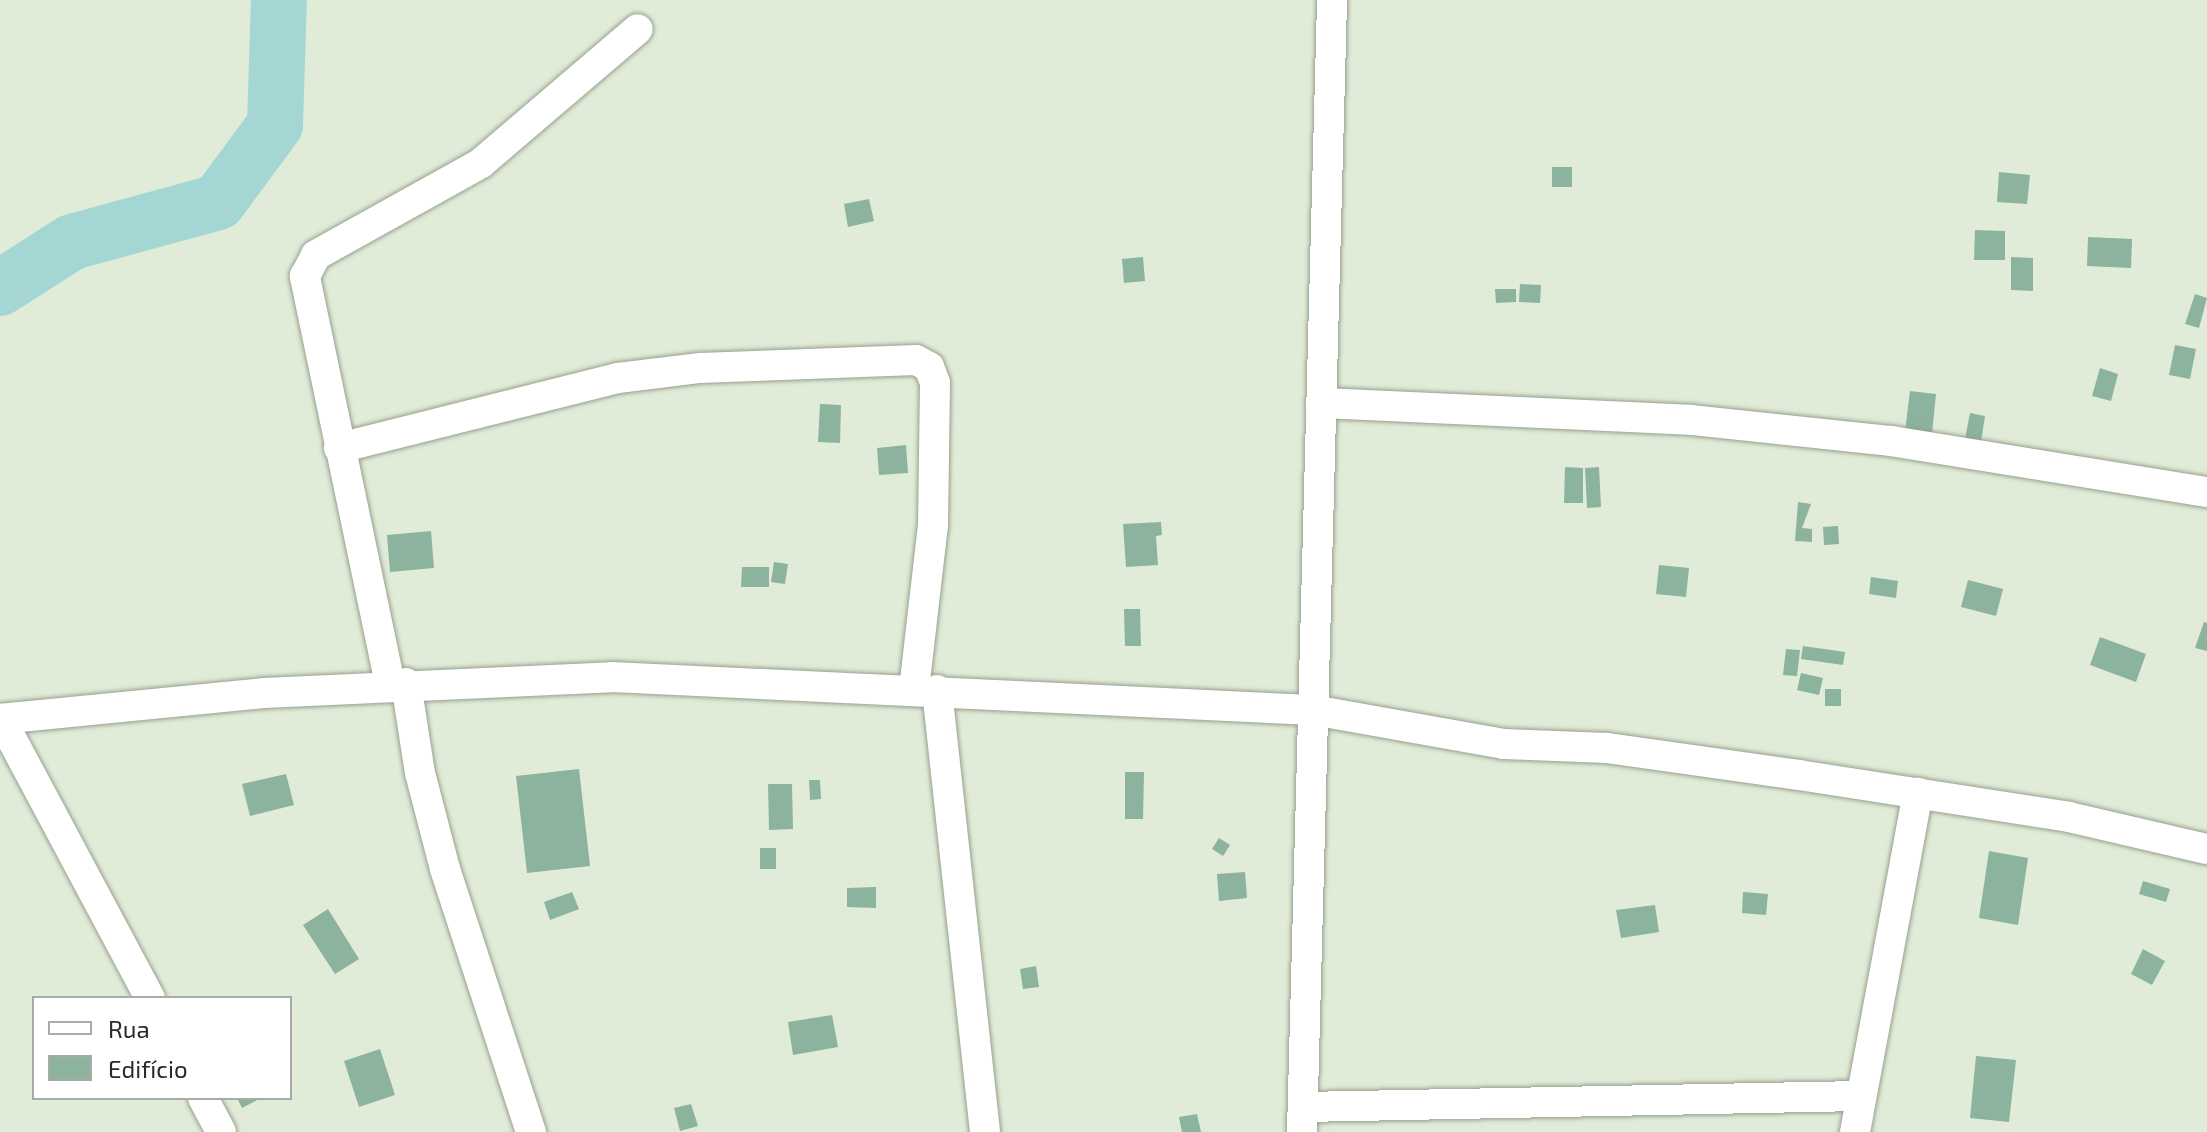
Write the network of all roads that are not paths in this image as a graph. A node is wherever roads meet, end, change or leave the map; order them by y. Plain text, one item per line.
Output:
1 (1332, 0) edge
2 (638, 29) dead end
3 (1321, 403) junction
4 (339, 448) junction
5 (2207, 492) edge
6 (398, 684) junction
7 (926, 689) junction
8 (1313, 710) junction
9 (0, 719) edge
10 (1918, 793) junction
11 (2207, 849) edge
12 (149, 996) edge
13 (1860, 1096) junction
14 (204, 1100) edge
15 (1302, 1119) edge
16 (221, 1132) edge
17 (531, 1132) edge
18 (985, 1132) edge
19 (1855, 1132) edge

1 - 3 street
2 - 4 street
3 - 5 street
3 - 8 street
4 - 6 street
4 - 7 street
6 - 7 street
6 - 9 street
6 - 17 street
7 - 8 street
7 - 18 street
8 - 10 street
8 - 15 street
9 - 12 street
10 - 11 street
10 - 13 street
13 - 15 street
13 - 19 street
14 - 16 street

